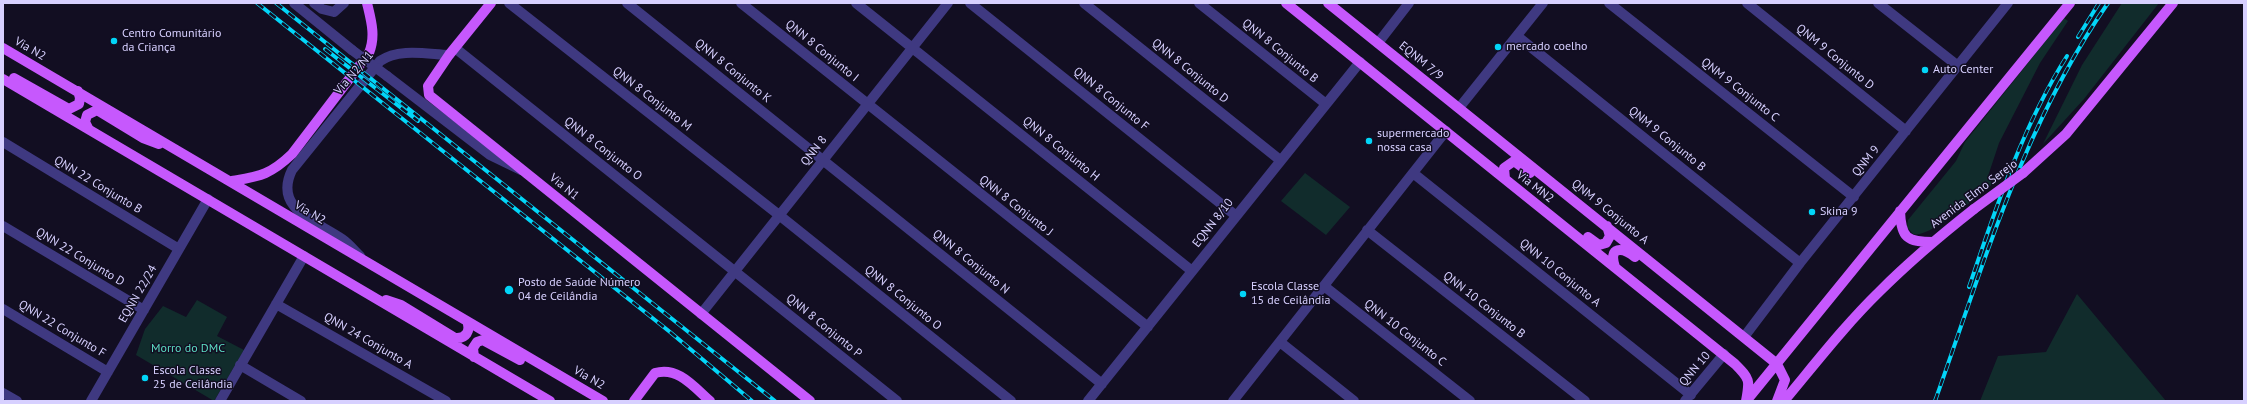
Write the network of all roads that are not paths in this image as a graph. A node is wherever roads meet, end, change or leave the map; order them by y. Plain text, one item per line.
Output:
1 (294, 3) edge
2 (314, 3) edge
3 (344, 3) edge
4 (367, 3) edge
5 (491, 3) edge
6 (509, 3) edge
7 (627, 3) edge
8 (741, 3) edge
9 (856, 3) edge
10 (948, 3) edge
11 (970, 3) edge
12 (1084, 3) edge
13 (1199, 3) edge
14 (1286, 3) edge
15 (1328, 3) edge
16 (1409, 3) edge
17 (1543, 3) edge
18 (1609, 3) edge
19 (1747, 3) edge
20 (1878, 3) edge
21 (2008, 3) edge
22 (2070, 3) edge
23 (2173, 3) edge
24 (1517, 36) junction
25 (1378, 43) junction
26 (3, 48) edge
27 (913, 48) junction
28 (452, 51) junction
29 (1360, 62) junction
30 (1958, 66) junction
31 (3, 73) edge
32 (3, 79) edge
33 (78, 91) junction
34 (1326, 104) junction
35 (867, 105) junction
36 (1459, 108) junction
37 (88, 128) junction
38 (1446, 131) junction
39 (1906, 131) junction
40 (3, 142) edge
41 (190, 157) junction
42 (823, 160) junction
43 (1280, 160) junction
44 (523, 171) junction
45 (1413, 173) junction
46 (1504, 179) junction
47 (1548, 179) junction
48 (232, 181) junction
49 (1522, 193) junction
50 (1854, 197) junction
51 (208, 199) junction
52 (1900, 211) junction
53 (779, 215) junction
54 (1235, 215) junction
55 (3, 226) edge
56 (1607, 226) junction
57 (1368, 230) junction
58 (1933, 242) junction
59 (179, 249) junction
60 (304, 256) junction
61 (362, 259) junction
62 (1800, 263) junction
63 (1615, 267) junction
64 (735, 271) junction
65 (1192, 271) junction
66 (1324, 286) junction
67 (370, 295) junction
68 (276, 304) junction
69 (1706, 305) junction
70 (3, 309) edge
71 (144, 310) junction
72 (701, 314) junction
73 (467, 322) junction
74 (1148, 328) junction
75 (1744, 336) junction
76 (1280, 342) junction
77 (1724, 354) junction
78 (474, 357) junction
79 (1777, 364) junction
80 (240, 365) junction
81 (108, 372) junction
82 (1102, 384) junction
83 (580, 387) junction
84 (3, 393) edge
85 (1688, 398) edge
86 (1235, 400) edge
87 (17, 401) edge
88 (91, 401) edge
89 (220, 401) edge
90 (301, 401) edge
91 (446, 401) edge
92 (550, 401) edge
93 (603, 401) edge
94 (634, 401) edge
95 (710, 401) edge
96 (810, 401) edge
97 (897, 401) edge
98 (1011, 401) edge
99 (1088, 401) edge
100 (1354, 401) edge
101 (1470, 401) edge
102 (1585, 401) edge
103 (1746, 401) edge
104 (1777, 401) edge
105 (1784, 401) edge

1 - 44 street, Via N1, bridge
2 - 3 street
4 - 48 main road
5 - 28 main road
6 - 53 street, QNN 8 Conjunto M
7 - 42 street, QNN 8 Conjunto K
8 - 35 street, QNN 8 Conjunto I
9 - 27 street, QNN 8 Conjunto H
10 - 27 street, QNN 8
11 - 54 street, QNN 8 Conjunto F
12 - 43 street, QNN 8 Conjunto D
13 - 34 street, QNN 8 Conjunto B
14 - 29 main road, Via MN2
15 - 25 main road, EQNM 7/9
16 - 25 street
17 - 24 street
18 - 50 street, QNM 9 Conjunto C
19 - 39 street, QNM 9 Conjunto D
20 - 30 street
21 - 30 street, QNM 9
22 - 52 main road
23 - 58 main road, Avenida Elmo Serejo, bridge
24 - 36 street
24 - 62 street, QNM 9 Conjunto B
25 - 36 main road, EQNM 7/9
26 - 33 main road, Via N2
27 - 35 street, QNN 8
27 - 65 street, QNN 8 Conjunto H
28 - 44 main road
28 - 61 street, Via N2/N1
28 - 64 street, QNN 8 Conjunto O
29 - 34 street, EQNN 8/10
29 - 38 main road, Via MN2
30 - 39 street, QNM 9
31 - 33 main road
32 - 37 main road
33 - 41 main road, Via N2
34 - 43 street, EQNN 8/10
35 - 42 street, QNN 8
35 - 74 street, QNN 8 Conjunto J
36 - 47 main road, QNM 9 Conjunto A
37 - 41 main road
37 - 51 main road
38 - 45 street
38 - 46 main road, Via MN2
39 - 50 street, QNM 9
40 - 59 street, QNN 22 Conjunto B
41 - 48 main road, Via N2
42 - 53 street, QNN 8
42 - 82 street, QNN 8 Conjunto N
43 - 54 street, EQNN 8/10
44 - 72 main road, Via N1
45 - 57 street
45 - 85 street, QNN 10 Conjunto A
46 - 47 main road
46 - 49 main road, Via MN2
47 - 56 main road, QNM 9 Conjunto A
48 - 61 main road, Via N2
49 - 56 main road
49 - 63 main road, Via MN2
50 - 62 street, QNM 9
51 - 59 street, EQNN 22/24
51 - 60 main road
52 - 58 main road
52 - 79 main road
53 - 64 street, QNN 8
53 - 98 street, QNN 8 Conjunto O
54 - 65 street, EQNN 8/10
55 - 71 street, QNN 22 Conjunto D
56 - 69 main road, QNM 9 Conjunto A
57 - 66 street
57 - 102 street, QNN 10 Conjunto B
58 - 105 main road, Avenida Elmo Serejo
59 - 71 street, EQNN 22/24
60 - 67 main road
60 - 68 street
61 - 73 main road, Via N2
62 - 75 street, QNM 9
63 - 69 main road
63 - 77 main road, Via MN2
64 - 72 street, QNN 8
64 - 97 street, QNN 8 Conjunto P
65 - 74 street, EQNN 8/10
66 - 76 street
66 - 101 street, QNN 10 Conjunto C
67 - 73 main road
67 - 78 main road
68 - 80 street
68 - 91 street, QNN 24 Conjunto A
69 - 75 main road, QNM 9 Conjunto A
70 - 81 street, QNN 22 Conjunto F
71 - 81 street, EQNN 22/24
72 - 96 main road, Via N1
73 - 83 main road, Via N2
74 - 82 street, EQNN 8/10
75 - 79 main road, QNM 9 Conjunto A
76 - 86 street
76 - 100 street
77 - 85 street, QNN 10
77 - 103 main road, Via MN2
78 - 83 main road
78 - 92 main road
79 - 103 main road
79 - 104 main road
80 - 89 street
80 - 90 street
81 - 88 street, EQNN 22/24
82 - 99 street, EQNN 8/10
83 - 93 main road, Via N2
84 - 87 street
94 - 95 main road

